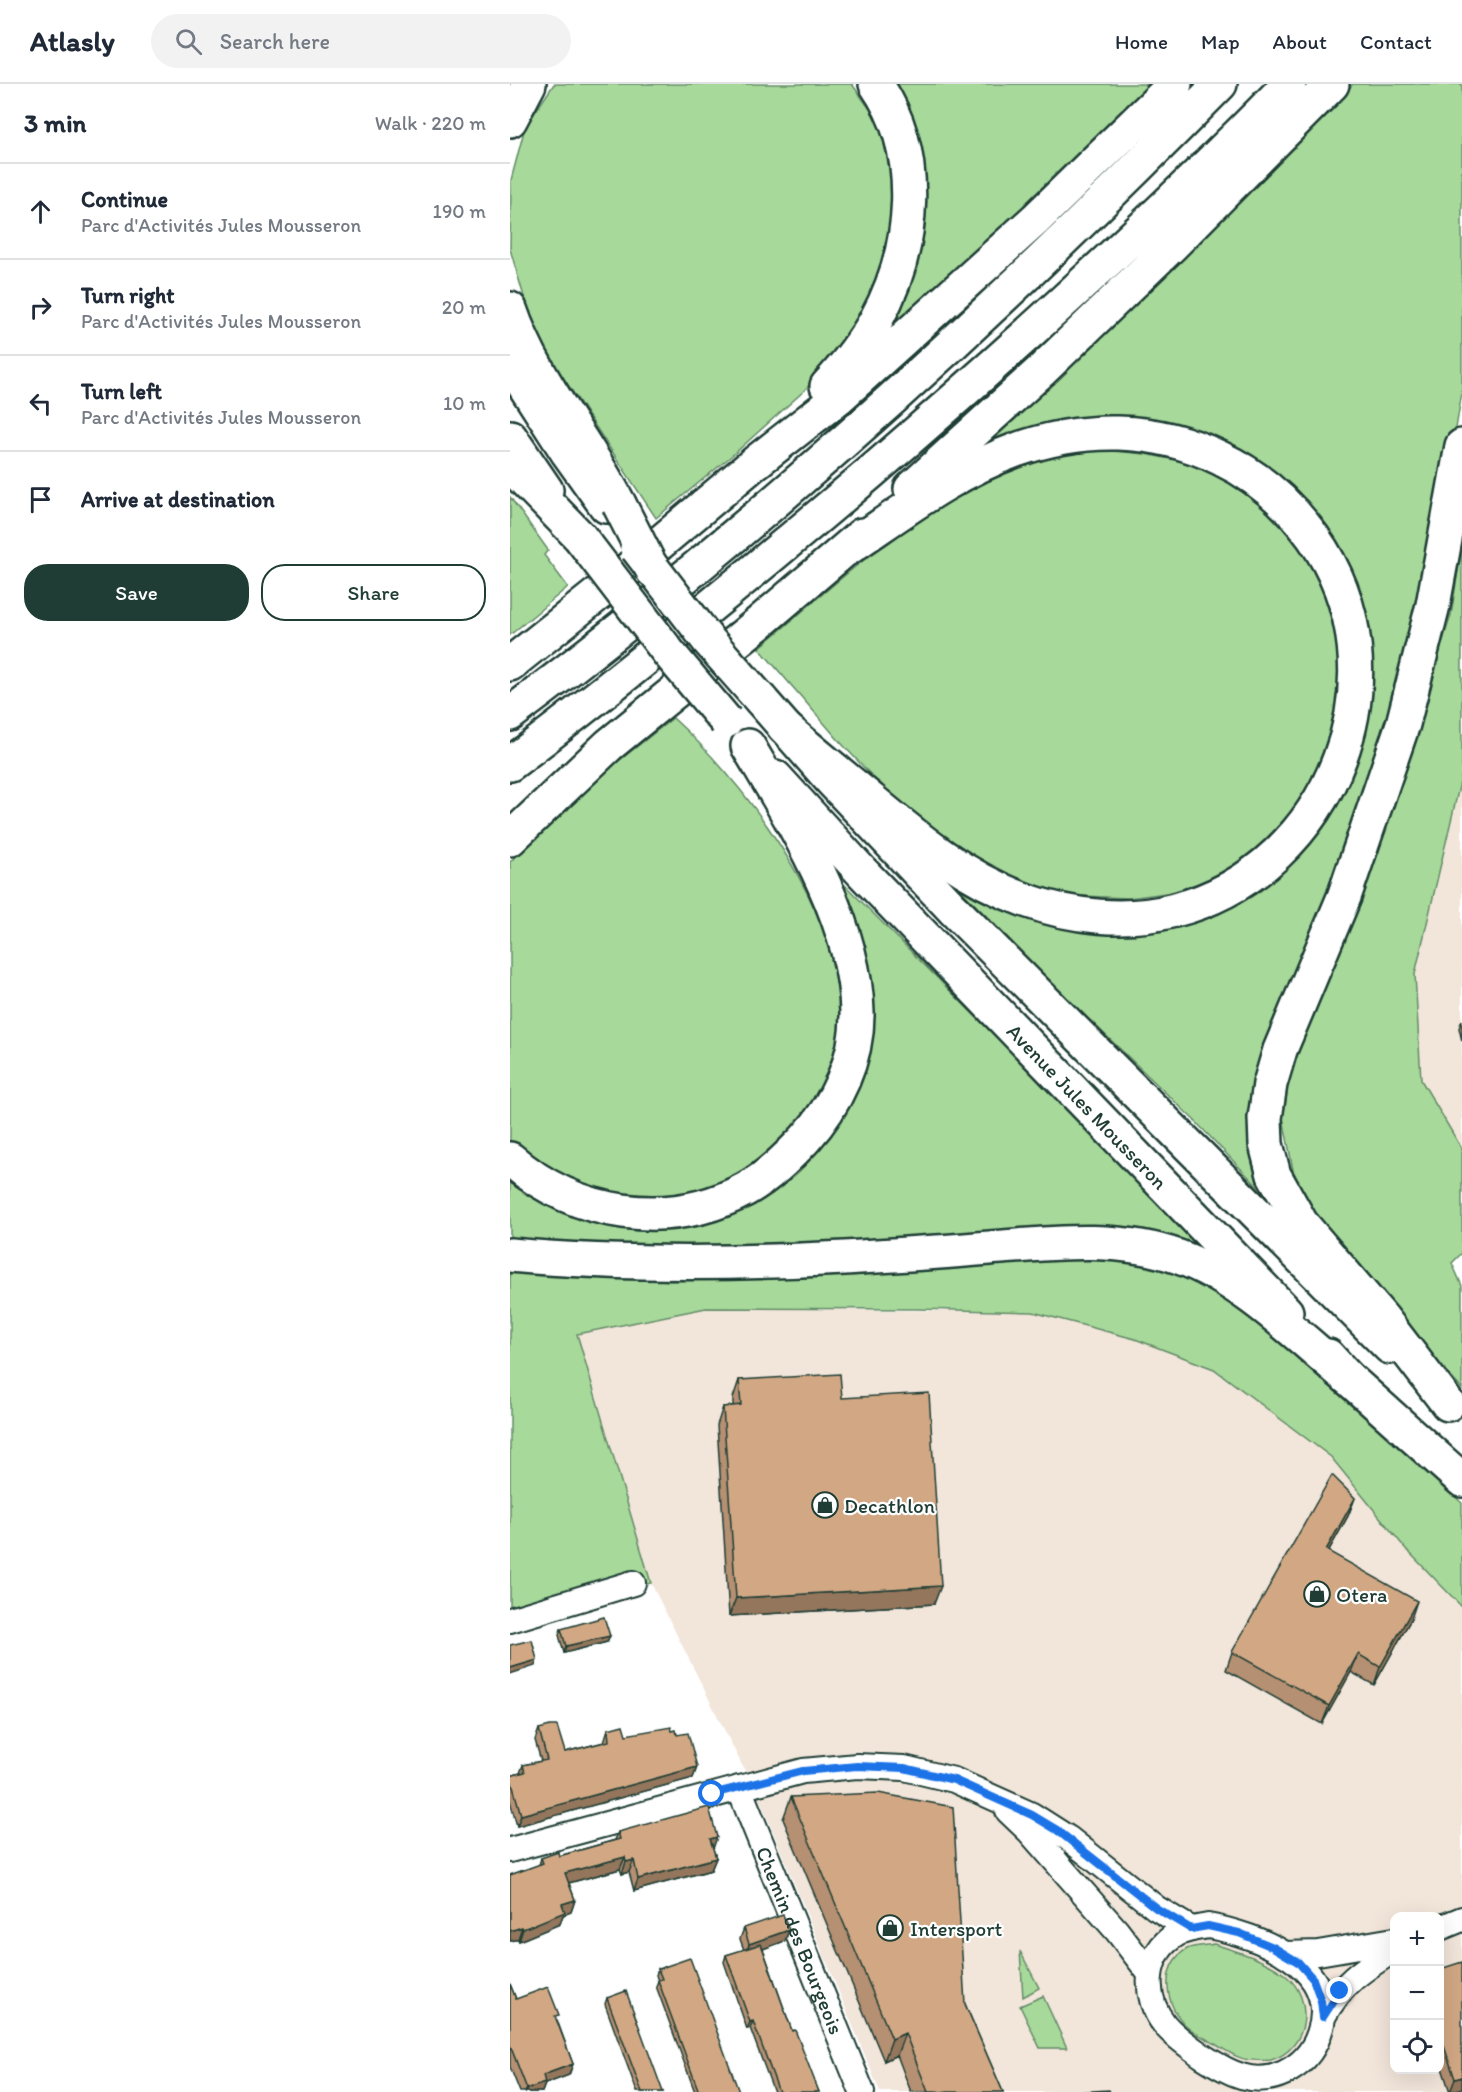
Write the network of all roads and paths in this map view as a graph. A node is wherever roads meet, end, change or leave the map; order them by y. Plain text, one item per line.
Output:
1 (529, 84) edge
2 (876, 84) edge
3 (1174, 84) edge
4 (1220, 84) edge
5 (1289, 84) edge
6 (1332, 84) edge
7 (510, 120) edge
8 (510, 309) edge
9 (510, 363) edge
10 (510, 437) edge
11 (1462, 446) edge
12 (756, 462) junction
13 (510, 465) edge
14 (615, 508) junction
15 (580, 537) junction
16 (847, 549) junction
17 (515, 659) edge
18 (510, 714) edge
19 (784, 728) junction
20 (609, 745) junction
21 (748, 746) junction
22 (510, 764) edge
23 (510, 812) edge
24 (510, 839) edge
25 (510, 1159) edge
26 (510, 1255) edge
27 (1348, 1378) junction
28 (1455, 1411) edge
29 (1462, 1479) edge
30 (633, 1583) dead end
31 (510, 1620) edge
32 (739, 1788) junction
33 (997, 1799) junction
34 (510, 1850) edge
35 (1462, 1919) edge
36 (1444, 1926) edge
37 (1191, 1929) junction
38 (1390, 1941) edge
39 (1390, 1953) edge
40 (1285, 1954) junction
41 (1150, 1974) junction
42 (1323, 2017) junction
43 (862, 2092) edge

1 - 7 main road
2 - 12 main road
3 - 12 main road
4 - 18 main road
5 - 22 main road
6 - 16 main road
8 - 14 main road
9 - 14 main road
10 - 15 main road
11 - 28 main road
12 - 17 main road
13 - 15 main road
14 - 19 main road, Avenue Jules Mousseron, bridge
15 - 21 main road, Avenue Jules Mousseron, bridge
16 - 19 main road
16 - 20 main road
19 - 28 main road, Avenue Jules Mousseron
20 - 23 main road
20 - 24 main road
21 - 25 main road
21 - 27 main road, Avenue Jules Mousseron
26 - 27 main road
27 - 29 main road, Avenue Jules Mousseron
30 - 31 street
32 - 33 street
32 - 34 street
32 - 43 street, Chemin des Bourgeois
33 - 37 street
33 - 41 street
35 - 36 street
37 - 40 street
37 - 41 street
38 - 40 street
39 - 42 street
40 - 42 street
41 - 42 street

